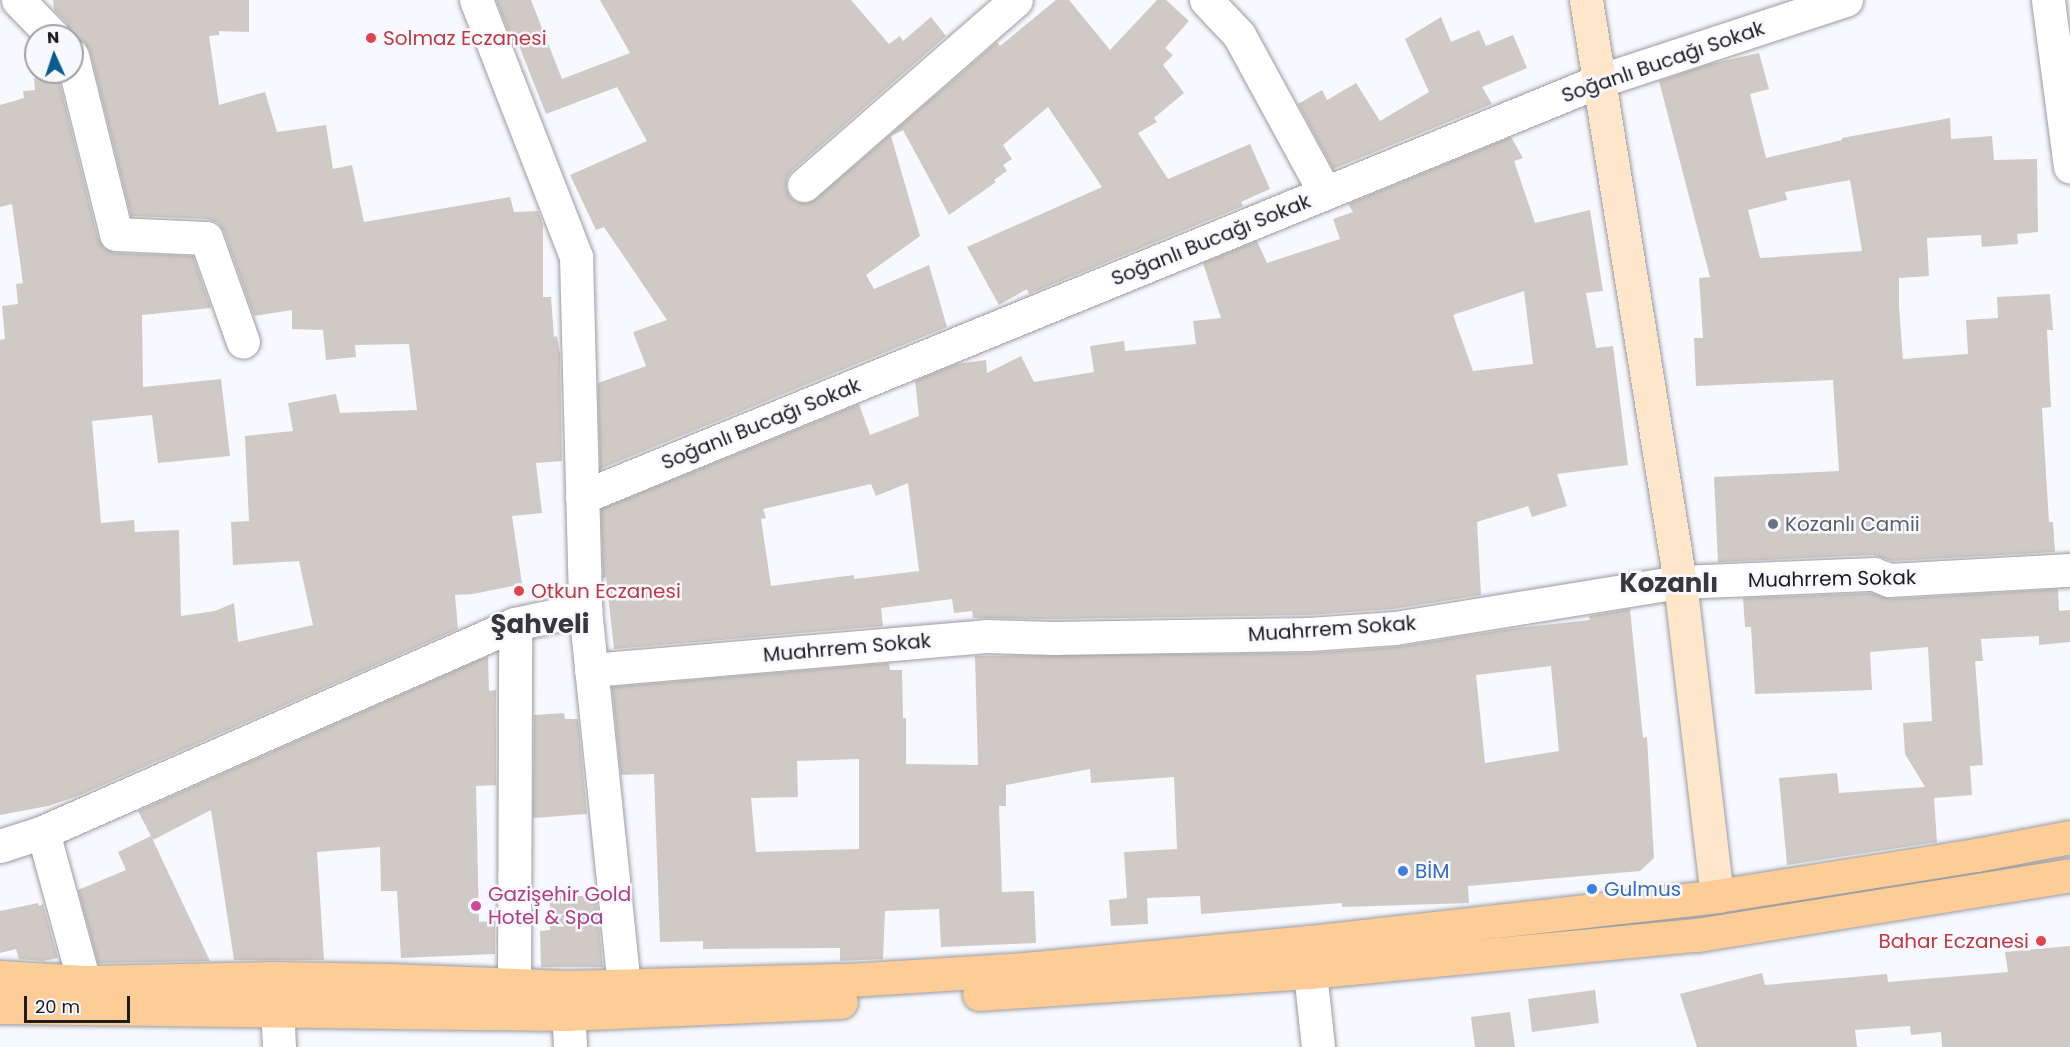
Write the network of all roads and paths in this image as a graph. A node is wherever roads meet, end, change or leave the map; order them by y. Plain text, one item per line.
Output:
1 (18, 0) edge
2 (476, 0) edge
3 (1016, 0) edge
4 (1206, 0) edge
5 (1586, 0) edge
6 (1846, 0) edge
7 (2048, 0) edge
8 (41, 24) edge
9 (1599, 81) junction
10 (79, 84) edge
11 (2070, 167) edge
12 (804, 185) dead end
13 (1325, 193) junction
14 (243, 342) dead end
15 (582, 497) junction
16 (2070, 570) edge
17 (1680, 582) junction
18 (585, 609) junction
19 (515, 624) junction
20 (591, 670) junction
21 (43, 832) junction
22 (2070, 837) edge
23 (0, 846) edge
24 (2070, 875) edge
25 (1718, 896) junction
26 (1310, 972) junction
27 (0, 977) edge
28 (84, 982) junction
29 (514, 985) junction
30 (624, 985) junction
31 (276, 994) junction
32 (567, 1000) junction
33 (0, 1007) edge
34 (279, 1047) edge
35 (570, 1047) edge
36 (1318, 1047) edge

1 - 8 street
2 - 15 street
3 - 12 street
4 - 13 street
5 - 9 street
6 - 9 street, Soğanlı Bucağı Sokak
7 - 11 street
9 - 13 street, Soğanlı Bucağı Sokak
9 - 17 street
10 - 14 street
13 - 15 street, Soğanlı Bucağı Sokak
15 - 18 street
16 - 17 street, Muahrrem Sokak
17 - 20 street, Muahrrem Sokak
17 - 25 street
18 - 19 street
18 - 20 street
19 - 21 street
19 - 29 street
20 - 30 street
21 - 23 street
21 - 28 street
22 - 25 main road
24 - 26 main road
25 - 30 main road
26 - 32 main road
26 - 36 street
27 - 28 main road
28 - 31 main road
29 - 31 main road
29 - 32 main road
30 - 32 main road
31 - 32 main road
31 - 33 main road
31 - 34 street
32 - 35 street

